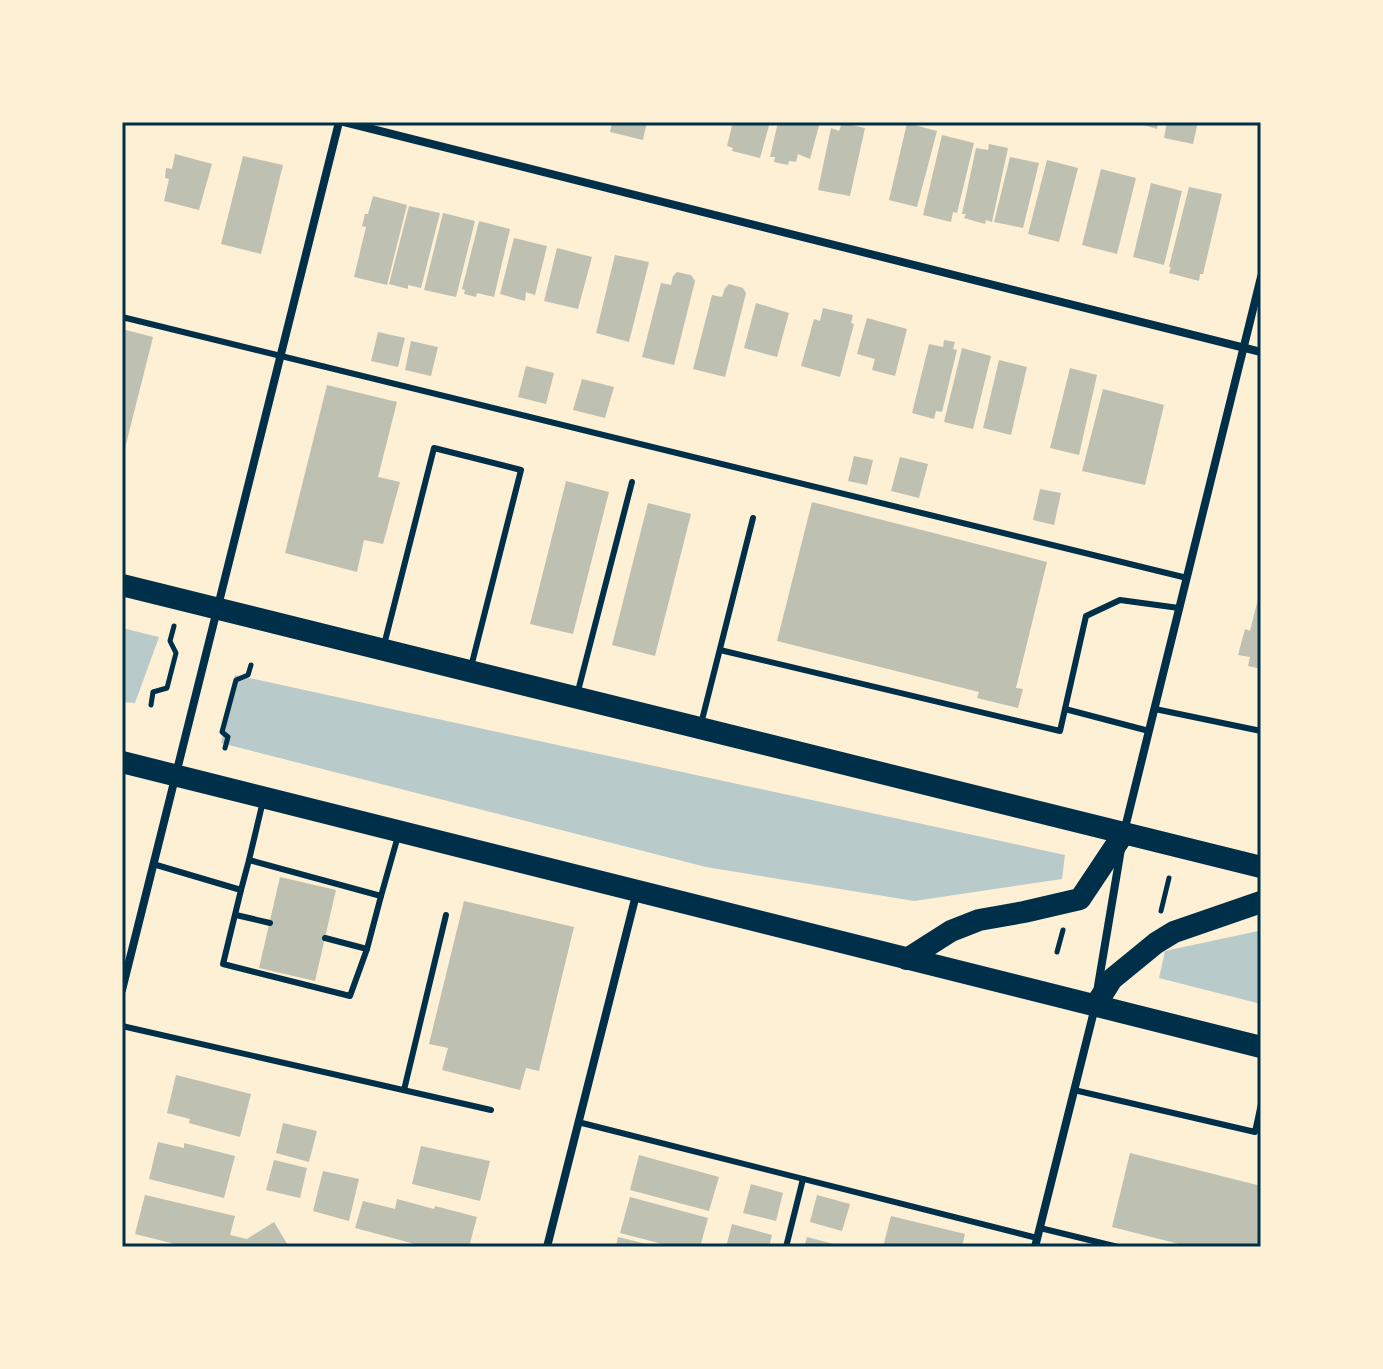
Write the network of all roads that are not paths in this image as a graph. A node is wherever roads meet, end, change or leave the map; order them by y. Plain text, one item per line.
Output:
1 (341, 122) edge
2 (1261, 277) edge
3 (122, 317) edge
4 (1244, 347) junction
5 (1261, 352) edge
6 (280, 357) junction
7 (632, 482) dead end
8 (753, 518) dead end
9 (1187, 578) junction
10 (122, 585) edge
11 (217, 608) junction
12 (1179, 608) junction
13 (383, 649) junction
14 (720, 650) junction
15 (470, 670) junction
16 (576, 697) junction
17 (1065, 709) junction
18 (1155, 709) junction
19 (700, 728) junction
20 (1149, 731) junction
21 (1261, 731) edge
22 (122, 762) edge
23 (175, 775) junction
24 (264, 797) junction
25 (400, 831) junction
26 (1124, 833) junction
27 (249, 860) junction
28 (153, 864) junction
29 (1261, 867) edge
30 (241, 890) junction
31 (637, 891) junction
32 (381, 896) junction
33 (1261, 902) edge
34 (236, 915) junction
35 (446, 915) dead end
36 (270, 923) dead end
37 (325, 938) dead end
38 (367, 949) junction
39 (907, 959) junction
40 (122, 990) edge
41 (1095, 1006) junction
42 (122, 1026) edge
43 (1261, 1047) edge
44 (404, 1090) junction
45 (1074, 1090) junction
46 (1261, 1104) edge
47 (491, 1110) dead end
48 (578, 1122) junction
49 (803, 1179) junction
50 (1040, 1228) junction
51 (1036, 1243) edge
52 (547, 1247) edge
53 (786, 1247) edge
54 (1118, 1247) edge

1 - 4 street
1 - 6 street
2 - 4 street
3 - 6 lane
4 - 5 street
4 - 9 street
6 - 9 lane
6 - 11 street
7 - 16 lane
8 - 14 lane
9 - 12 street
10 - 11 highway
11 - 13 highway
11 - 23 street
12 - 17 lane
12 - 18 street
13 - 15 highway
13 - 15 lane
14 - 17 lane
14 - 19 lane
15 - 16 highway
16 - 19 highway
17 - 20 lane
18 - 20 street
18 - 21 lane
19 - 26 highway
20 - 26 street
22 - 23 highway
23 - 24 highway
23 - 28 street
24 - 25 highway
24 - 27 lane
25 - 31 highway
25 - 32 lane
26 - 29 highway
26 - 39 highway
26 - 41 street
27 - 30 lane
27 - 32 lane
28 - 30 lane
28 - 40 street
30 - 34 lane
31 - 39 highway
31 - 48 street
32 - 38 lane
33 - 41 highway
34 - 36 lane
34 - 38 lane
35 - 44 lane
37 - 38 lane
39 - 41 highway
41 - 43 highway
41 - 45 street
42 - 44 lane
44 - 47 lane
45 - 46 lane
45 - 50 street
48 - 49 lane
48 - 52 street
49 - 51 lane
49 - 53 lane
50 - 51 street
50 - 54 lane

